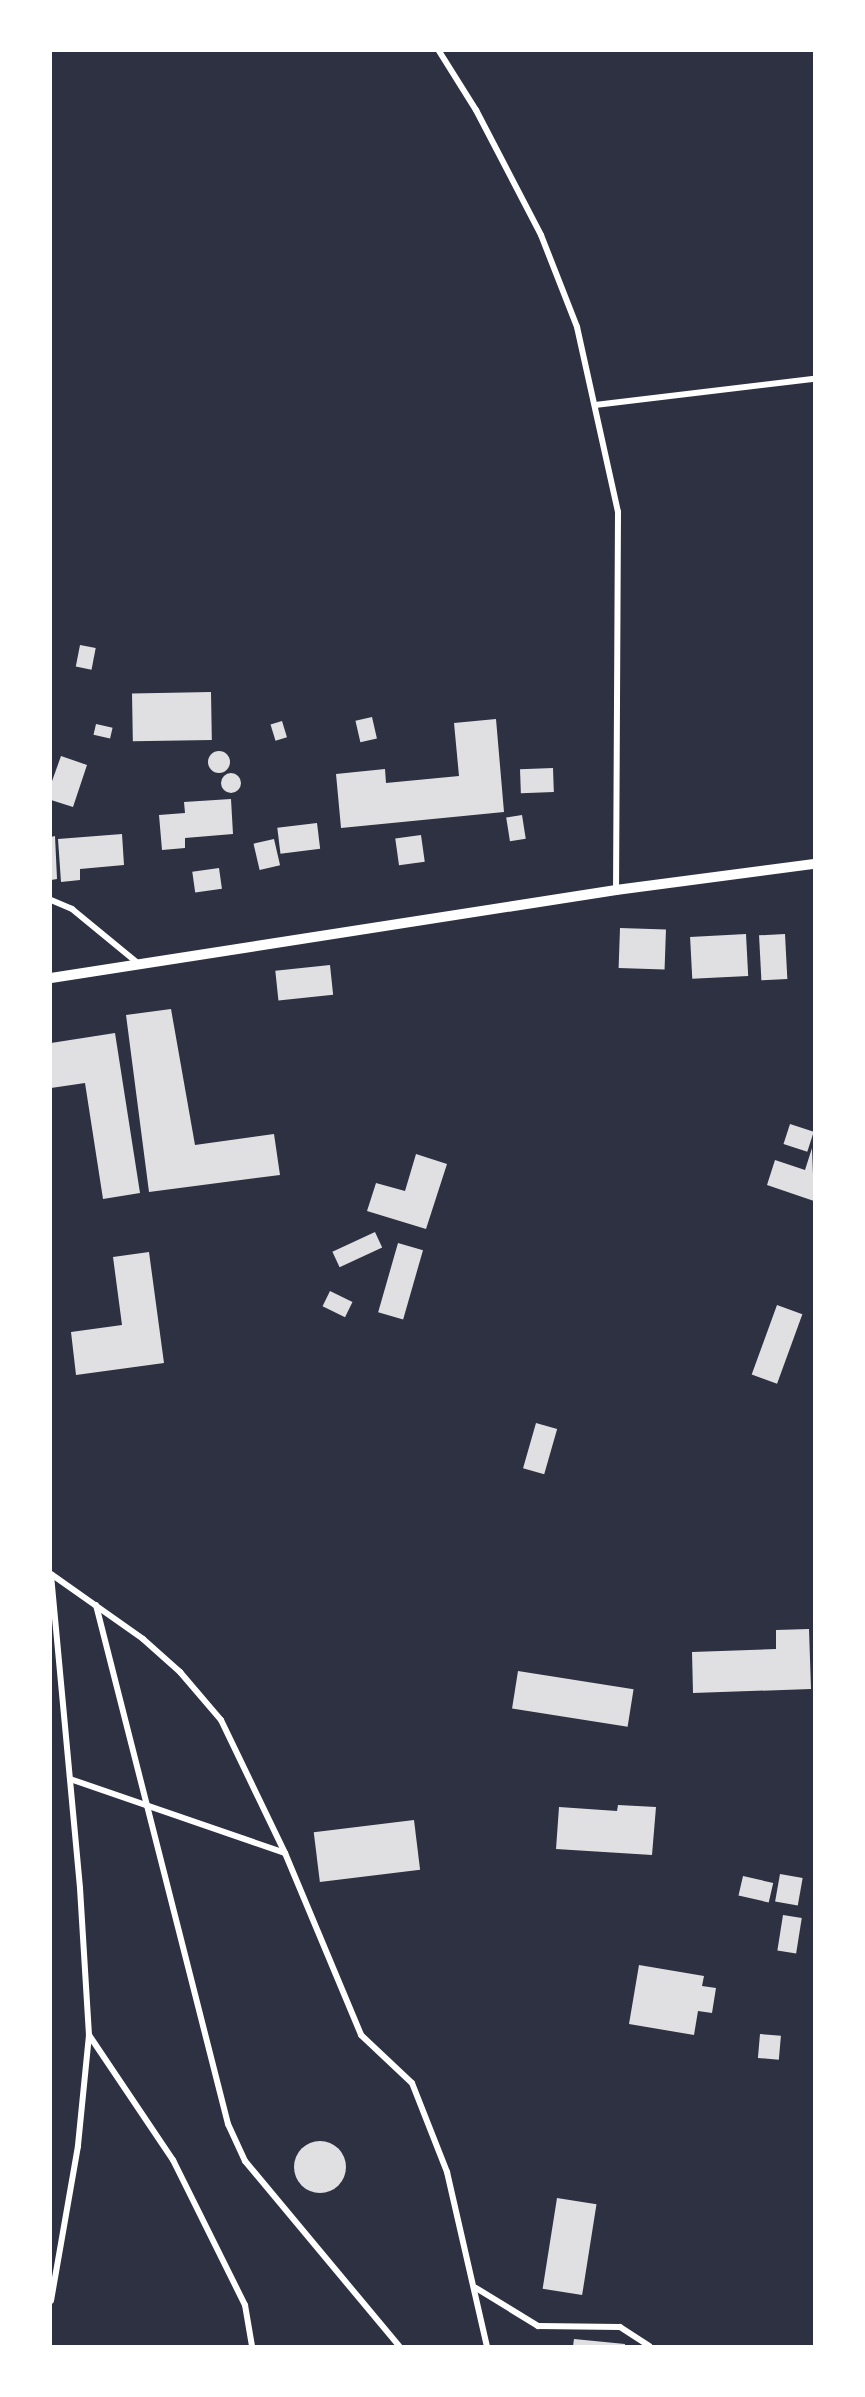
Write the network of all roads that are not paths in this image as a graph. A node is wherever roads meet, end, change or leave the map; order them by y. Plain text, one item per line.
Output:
1 (439, 51) edge
2 (814, 379) edge
3 (595, 405) junction
4 (814, 864) edge
5 (616, 890) junction
6 (51, 900) edge
7 (139, 964) junction
8 (51, 978) edge
9 (51, 1574) edge
10 (96, 1604) junction
11 (70, 1779) junction
12 (146, 1803) junction
13 (285, 1853) junction
14 (89, 2035) junction
15 (476, 2288) junction
16 (51, 2301) edge
17 (252, 2346) edge
18 (399, 2346) edge
19 (487, 2346) edge
20 (649, 2346) edge

1 - 3 street
2 - 3 street
3 - 5 street
4 - 5 street
5 - 7 street
6 - 7 street
7 - 8 street
9 - 10 street
9 - 11 street
10 - 12 street
10 - 13 street
11 - 12 street
11 - 14 street
12 - 13 street
12 - 18 street
13 - 15 street
14 - 16 street
14 - 17 street
15 - 19 street
15 - 20 street

